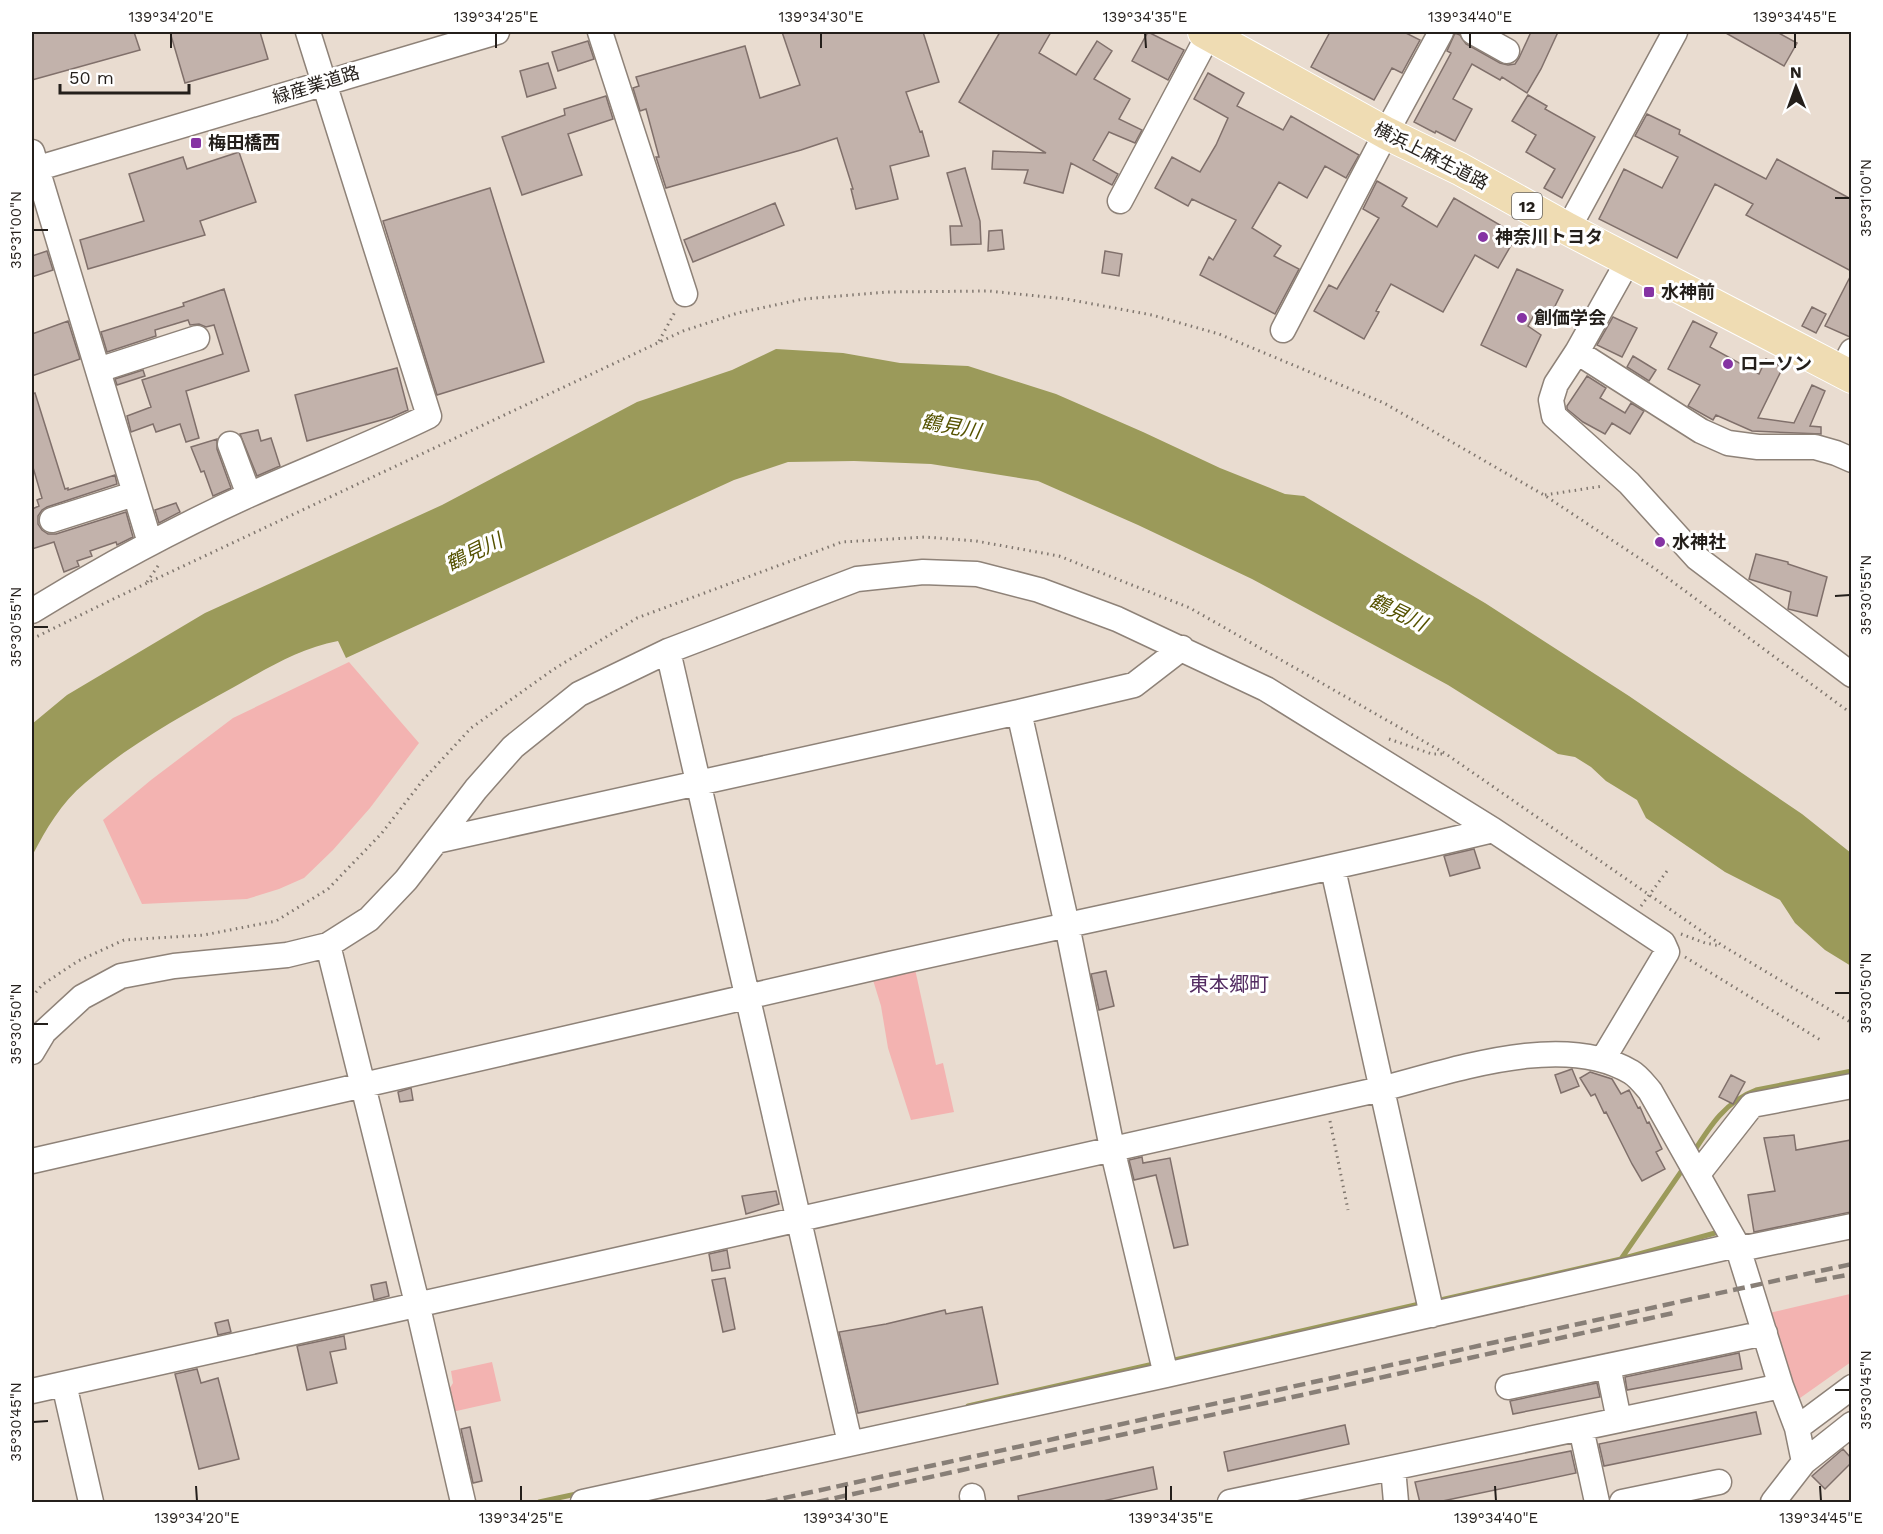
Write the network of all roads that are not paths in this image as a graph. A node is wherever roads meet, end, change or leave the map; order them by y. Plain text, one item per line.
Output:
1 (308, 32) edge
2 (497, 32) edge
3 (600, 32) edge
4 (1208, 32) edge
5 (1441, 32) edge
6 (1473, 32) edge
7 (1675, 32) edge
8 (1507, 51) dead end
9 (324, 82) junction
10 (1386, 133) junction
11 (33, 164) edge
12 (1120, 201) dead end
13 (1568, 229) junction
14 (1628, 261) junction
15 (685, 294) road end
16 (1283, 330) dead end
17 (197, 338) dead end
18 (1577, 352) junction
19 (1848, 367) edge
20 (98, 370) junction
21 (230, 444) dead end
22 (1851, 460) edge
23 (134, 494) junction
24 (249, 495) junction
25 (60, 523) dead end
26 (150, 543) junction
27 (32, 611) edge
28 (1182, 648) junction
29 (668, 651) junction
30 (1851, 675) edge
31 (1019, 712) junction
32 (698, 783) junction
33 (1492, 831) junction
34 (436, 841) junction
35 (1333, 869) junction
36 (1067, 925) junction
37 (328, 945) junction
38 (748, 996) junction
39 (32, 1053) edge
40 (1603, 1059) junction
41 (364, 1085) junction
42 (1851, 1086) edge
43 (1381, 1089) junction
44 (1112, 1148) junction
45 (32, 1161) edge
46 (1693, 1166) junction
47 (799, 1219) junction
48 (1851, 1226) edge
49 (1737, 1245) junction
50 (417, 1304) junction
51 (1430, 1307) junction
52 (1765, 1333) junction
53 (1164, 1366) junction
54 (1608, 1366) junction
55 (64, 1384) junction
56 (1781, 1386) junction
57 (1508, 1387) dead end
58 (1851, 1387) edge
59 (32, 1391) edge
60 (1620, 1420) junction
61 (1851, 1424) edge
62 (1581, 1428) junction
63 (1797, 1428) junction
64 (848, 1436) junction
65 (1804, 1462) junction
66 (1393, 1468) junction
67 (1719, 1482) dead end
68 (91, 1503) edge
69 (464, 1503) edge
70 (583, 1503) edge
71 (1230, 1503) edge
72 (1396, 1503) edge
73 (1597, 1503) edge
74 (1622, 1503) edge
75 (1773, 1503) edge

1 - 9 street
2 - 9 street, 緑産業道路
3 - 15 street
4 - 10 main road, 横浜上麻生道路 / 12
4 - 12 street
5 - 10 street
6 - 8 street
7 - 13 street
9 - 11 street, 緑産業道路
9 - 24 street
10 - 13 main road, 横浜上麻生道路 / 12
10 - 16 street
11 - 20 street
13 - 14 main road, 横浜上麻生道路 / 12
14 - 18 street
14 - 19 main road, 横浜上麻生道路 / 12
17 - 20 street
18 - 22 street
18 - 30 street
20 - 23 street
21 - 24 street
23 - 25 street
23 - 26 street
24 - 26 street
26 - 27 street
28 - 29 street
28 - 31 street
28 - 33 street
29 - 32 street
29 - 34 street
31 - 32 street
31 - 36 street
32 - 34 street
32 - 38 street
33 - 35 street
33 - 40 street
34 - 37 street
35 - 36 street
35 - 43 street
36 - 38 street
36 - 44 street
37 - 39 street
37 - 41 street
38 - 41 street
38 - 47 street
40 - 43 street
40 - 46 street
41 - 45 street
41 - 50 street
42 - 46 street
43 - 44 street
43 - 51 street
44 - 47 street
44 - 53 street
46 - 49 street
47 - 50 street
47 - 64 street
48 - 49 street
49 - 51 street
49 - 52 street
50 - 55 street
50 - 69 street
51 - 53 street
52 - 54 street
52 - 56 street
53 - 64 street
54 - 57 street
54 - 60 street
55 - 59 street
55 - 68 street
56 - 60 street
56 - 63 street
58 - 63 street
60 - 62 street
61 - 65 street
62 - 66 street
62 - 73 street
63 - 65 street
64 - 70 street
65 - 75 street
66 - 71 street
66 - 72 street
67 - 74 street

